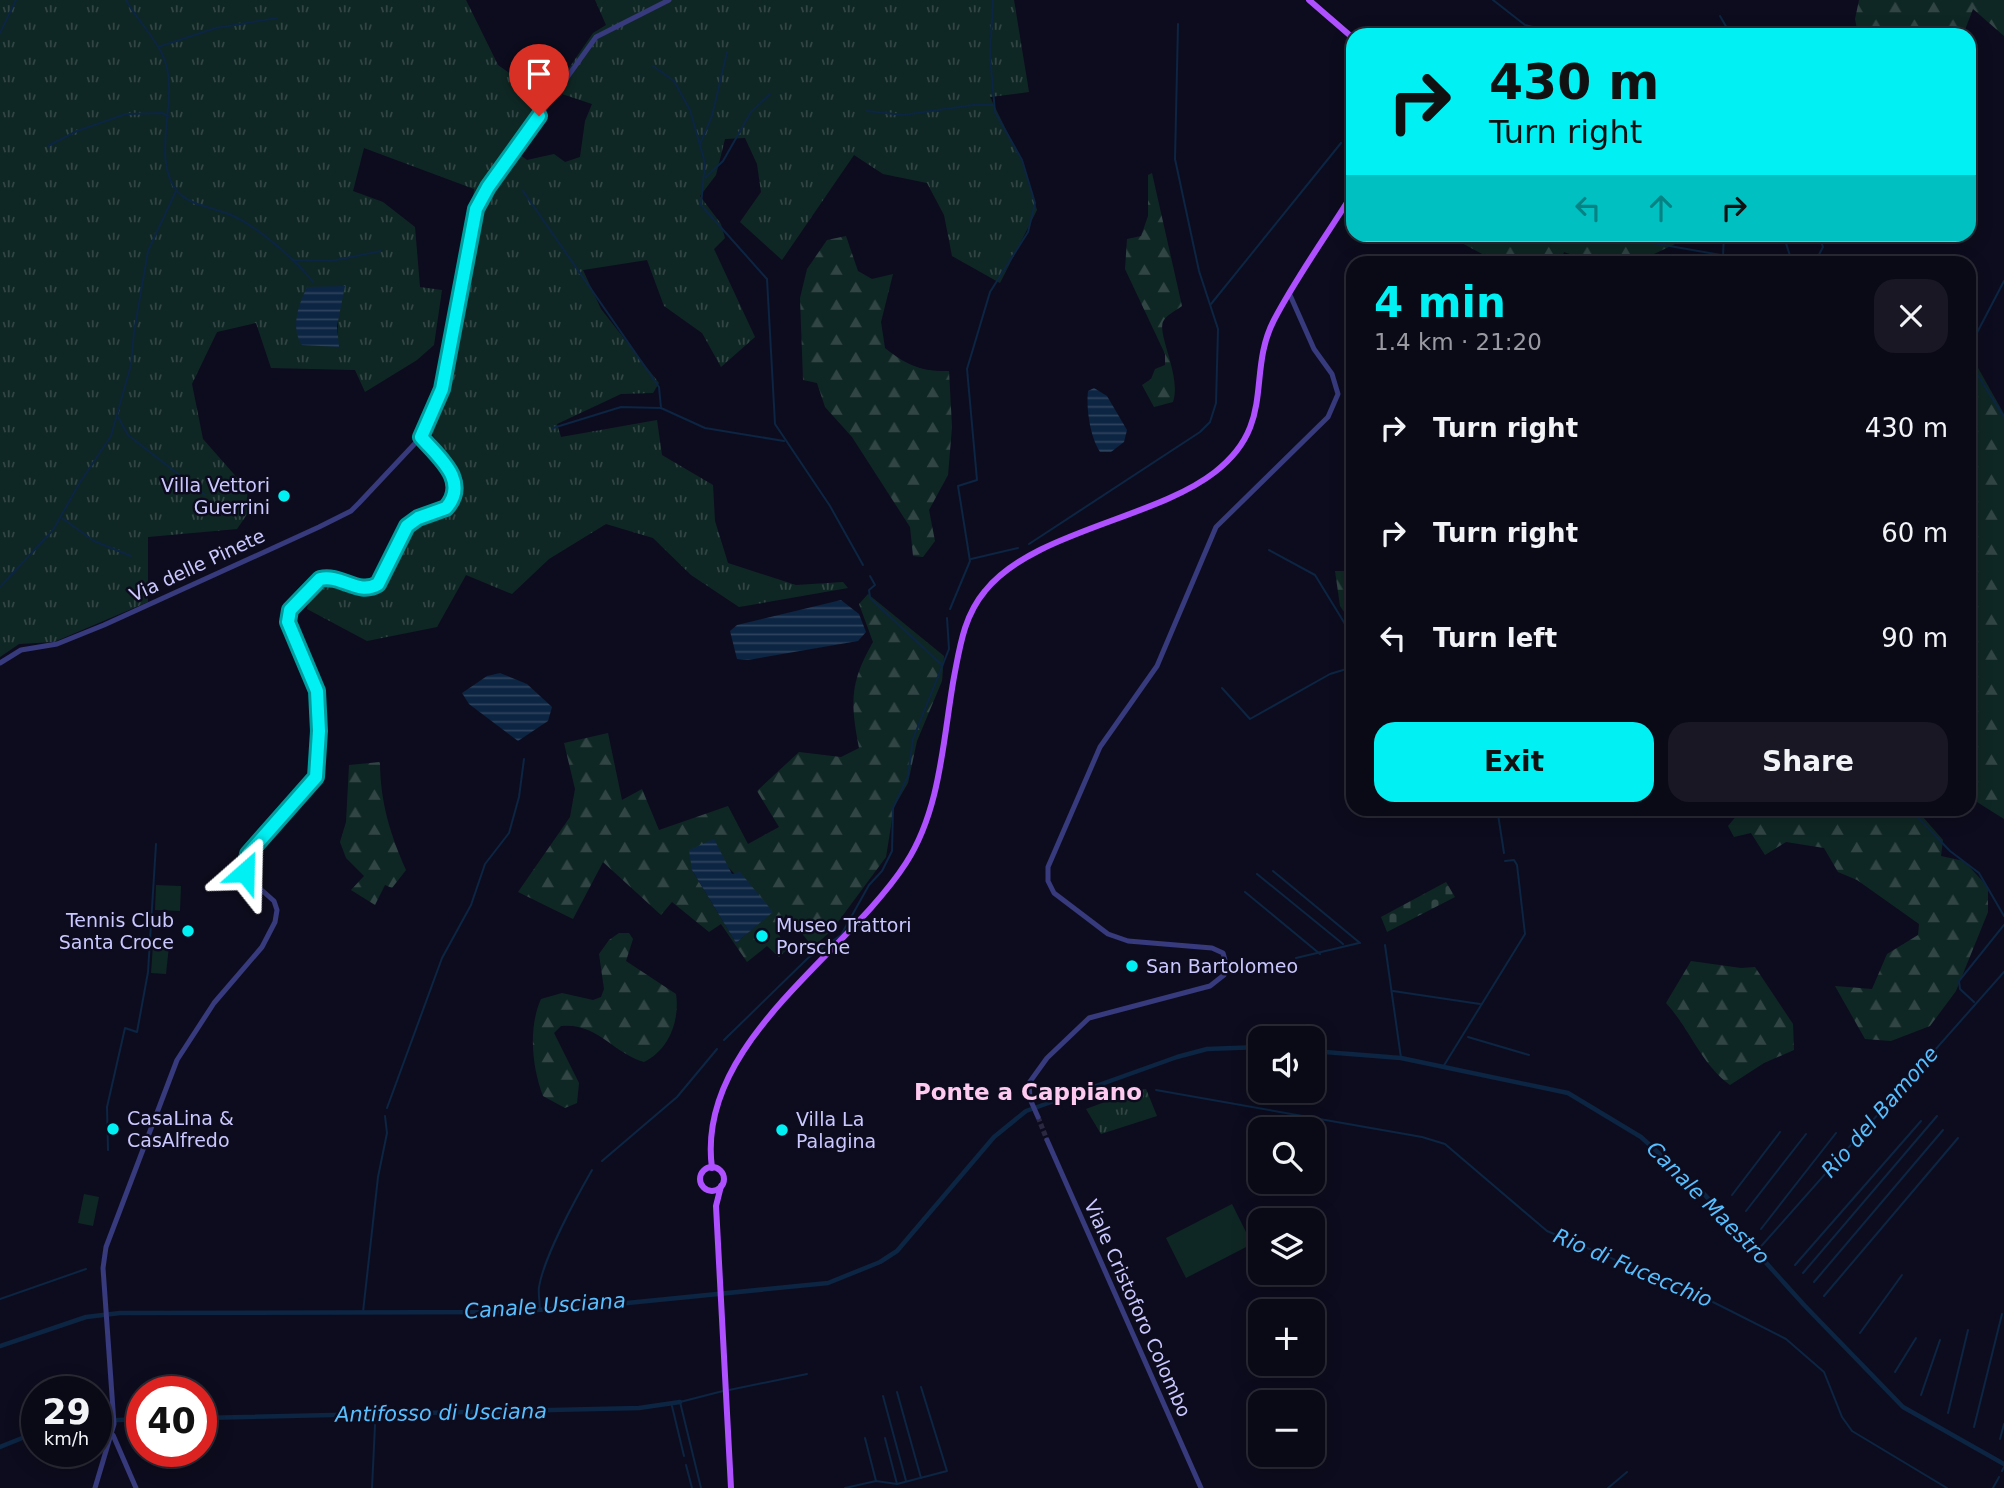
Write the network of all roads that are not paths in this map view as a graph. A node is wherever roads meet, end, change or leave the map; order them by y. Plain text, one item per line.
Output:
1 (669, 0) edge
2 (1309, 0) edge
3 (1346, 32) edge
4 (1346, 204) edge
5 (1290, 295) junction
6 (421, 437) junction
7 (0, 663) edge
8 (1038, 1117) tunnel mouth
9 (1047, 1140) tunnel mouth
10 (712, 1168) junction
11 (722, 1186) junction
12 (708, 1190) junction
13 (716, 1206) junction
14 (113, 1434) junction
15 (95, 1488) edge
16 (136, 1488) edge
17 (731, 1488) edge
18 (1201, 1488) edge

1 - 6 street, Via delle Pinete
2 - 3 main road
4 - 5 main road
5 - 8 street
5 - 10 main road
6 - 7 street, Via delle Pinete
6 - 14 street
9 - 18 street, Viale Cristoforo Colombo
10 - 11 main road
10 - 12 main road
11 - 12 main road
11 - 13 main road
12 - 13 main road
13 - 17 main road
14 - 15 street
14 - 16 street

